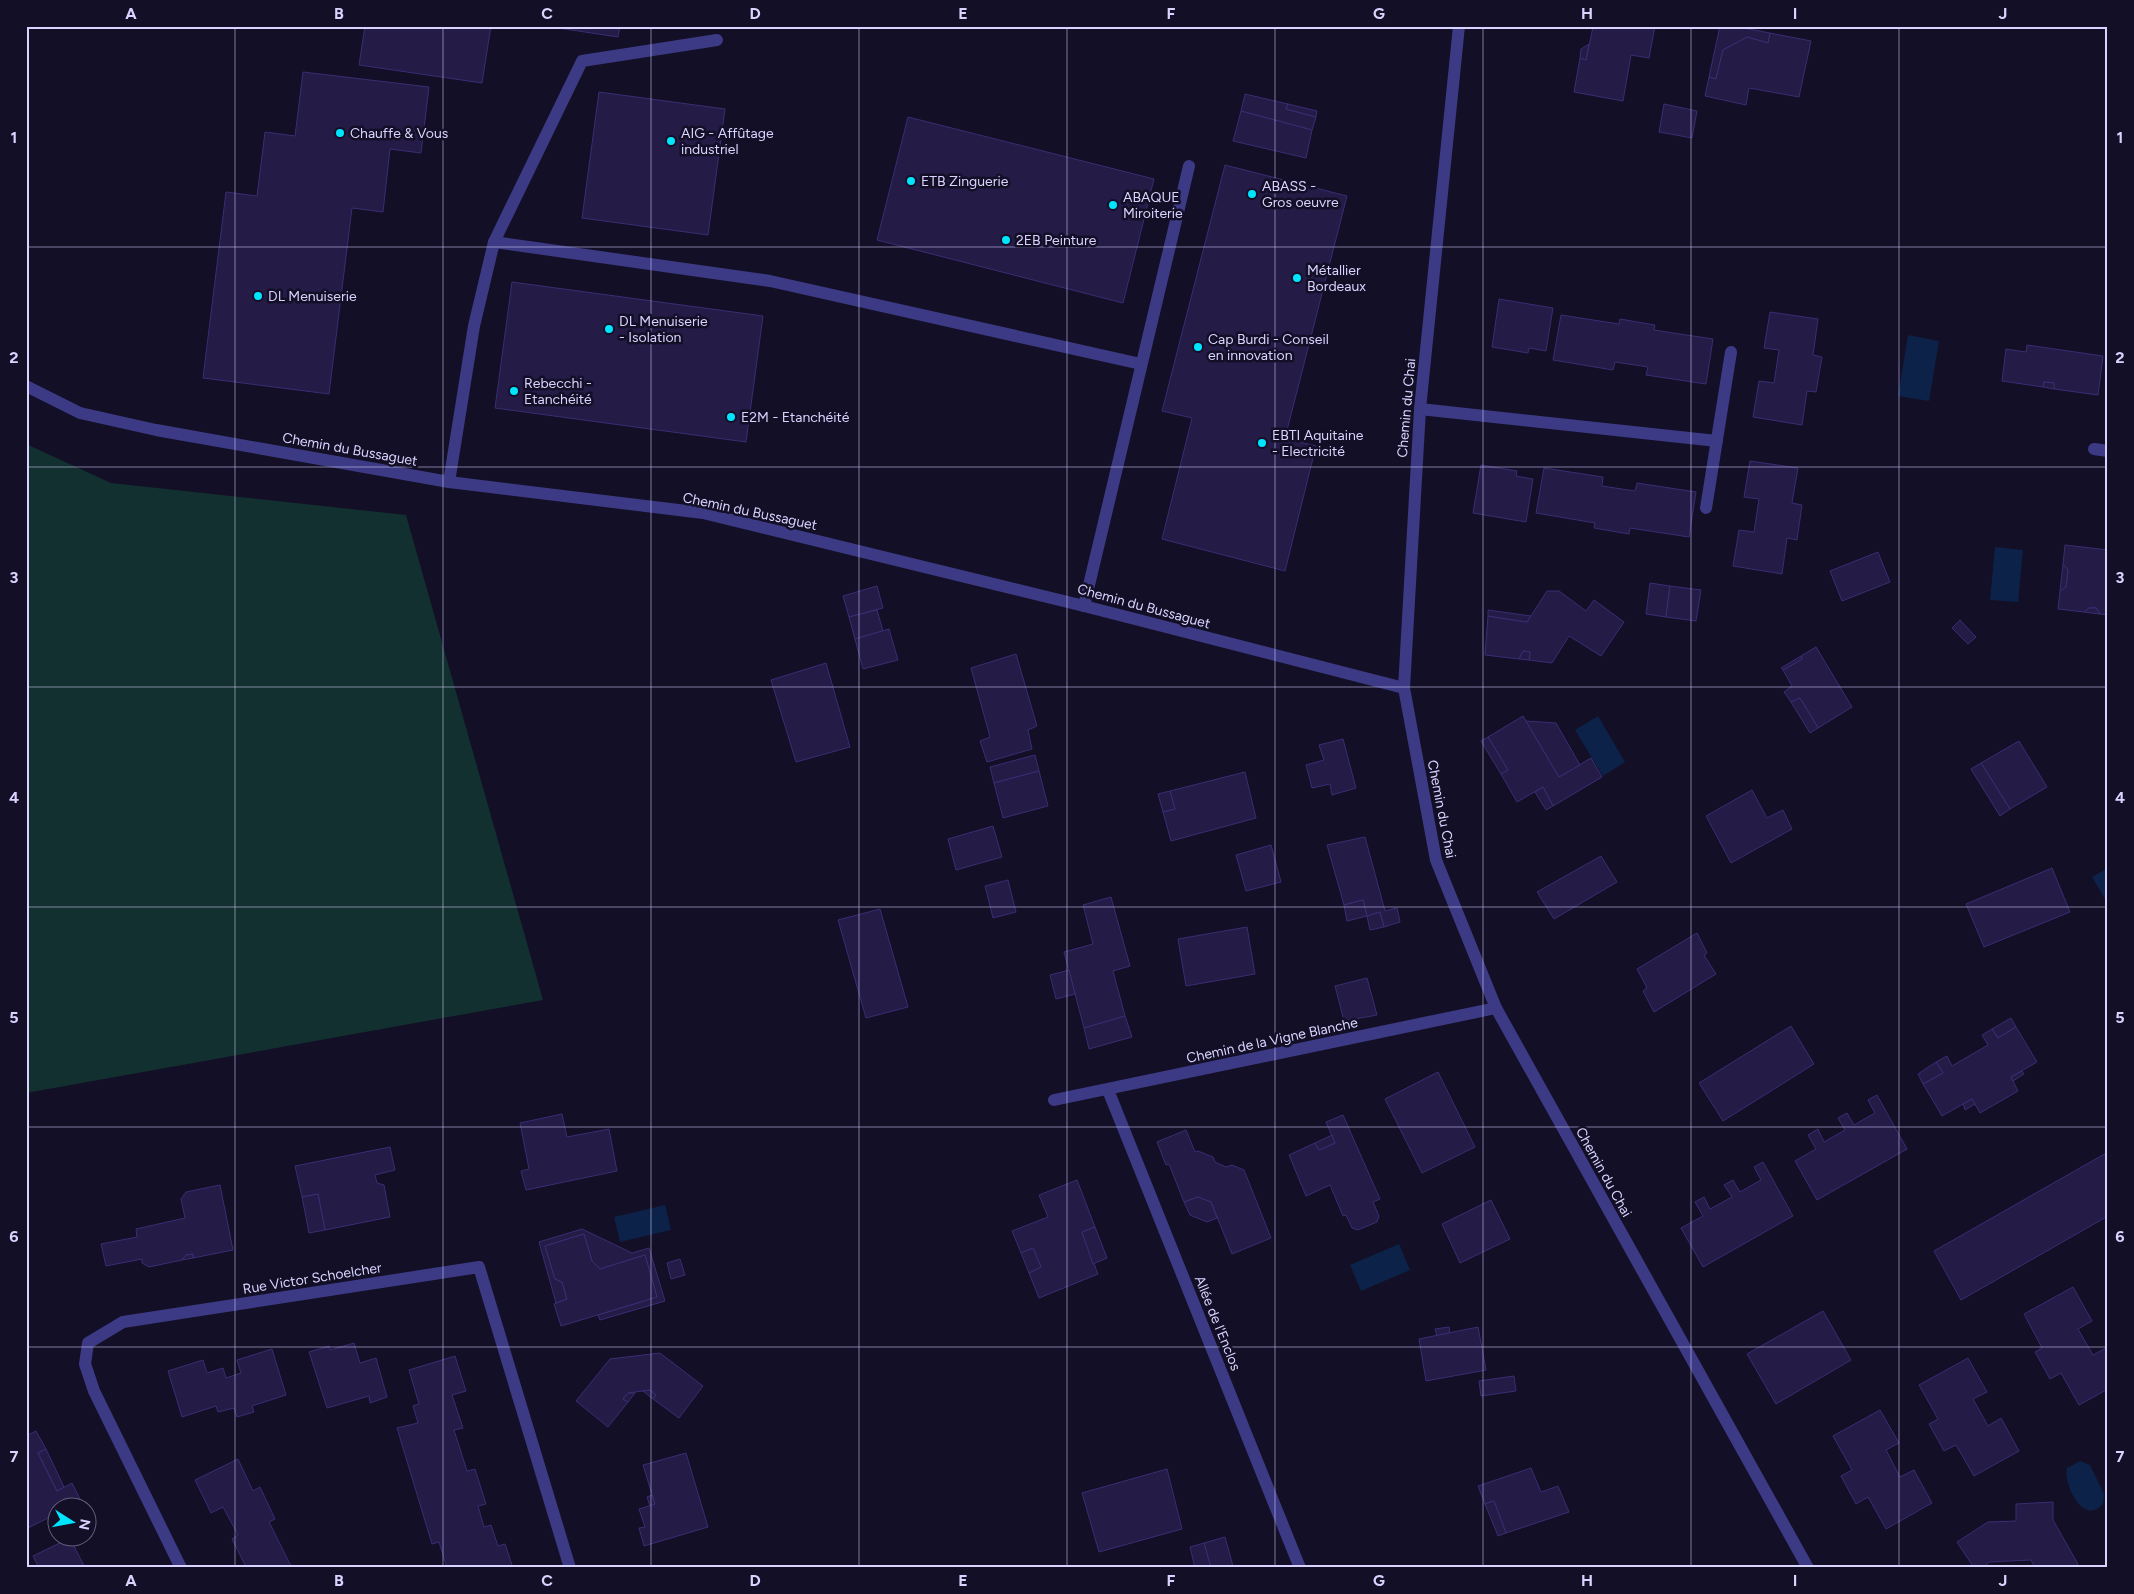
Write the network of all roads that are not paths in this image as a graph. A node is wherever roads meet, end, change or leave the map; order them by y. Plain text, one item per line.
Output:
1 (1459, 26) edge
2 (717, 40) dead end
3 (1189, 166) dead end
4 (494, 242) junction
5 (1731, 352) dead end
6 (1141, 364) junction
7 (26, 386) edge
8 (1420, 408) junction
9 (1717, 441) junction
10 (2094, 450) dead end
11 (2108, 451) edge
12 (448, 482) junction
13 (1706, 508) dead end
14 (1084, 606) junction
15 (1404, 688) junction
16 (1496, 1008) junction
17 (1108, 1090) junction
18 (1054, 1100) dead end
19 (181, 1568) edge
20 (570, 1568) edge
21 (1300, 1568) edge
22 (1808, 1568) edge

1 - 8 street, Chemin du Chai
2 - 4 street
3 - 6 street
4 - 6 street
4 - 12 street
5 - 9 street
6 - 14 street
7 - 12 street, Chemin du Bussaguet
8 - 9 street
8 - 15 street, Chemin du Chai
9 - 13 street
10 - 11 street
12 - 14 street, Chemin du Bussaguet
14 - 15 street, Chemin du Bussaguet
15 - 16 street, Chemin du Chai
16 - 17 street, Chemin de la Vigne Blanche
16 - 22 street, Chemin du Chai
17 - 18 street, Chemin de la Vigne Blanche
17 - 21 street, Allée de l'Enclos
19 - 20 street, Rue Victor Schoelcher

